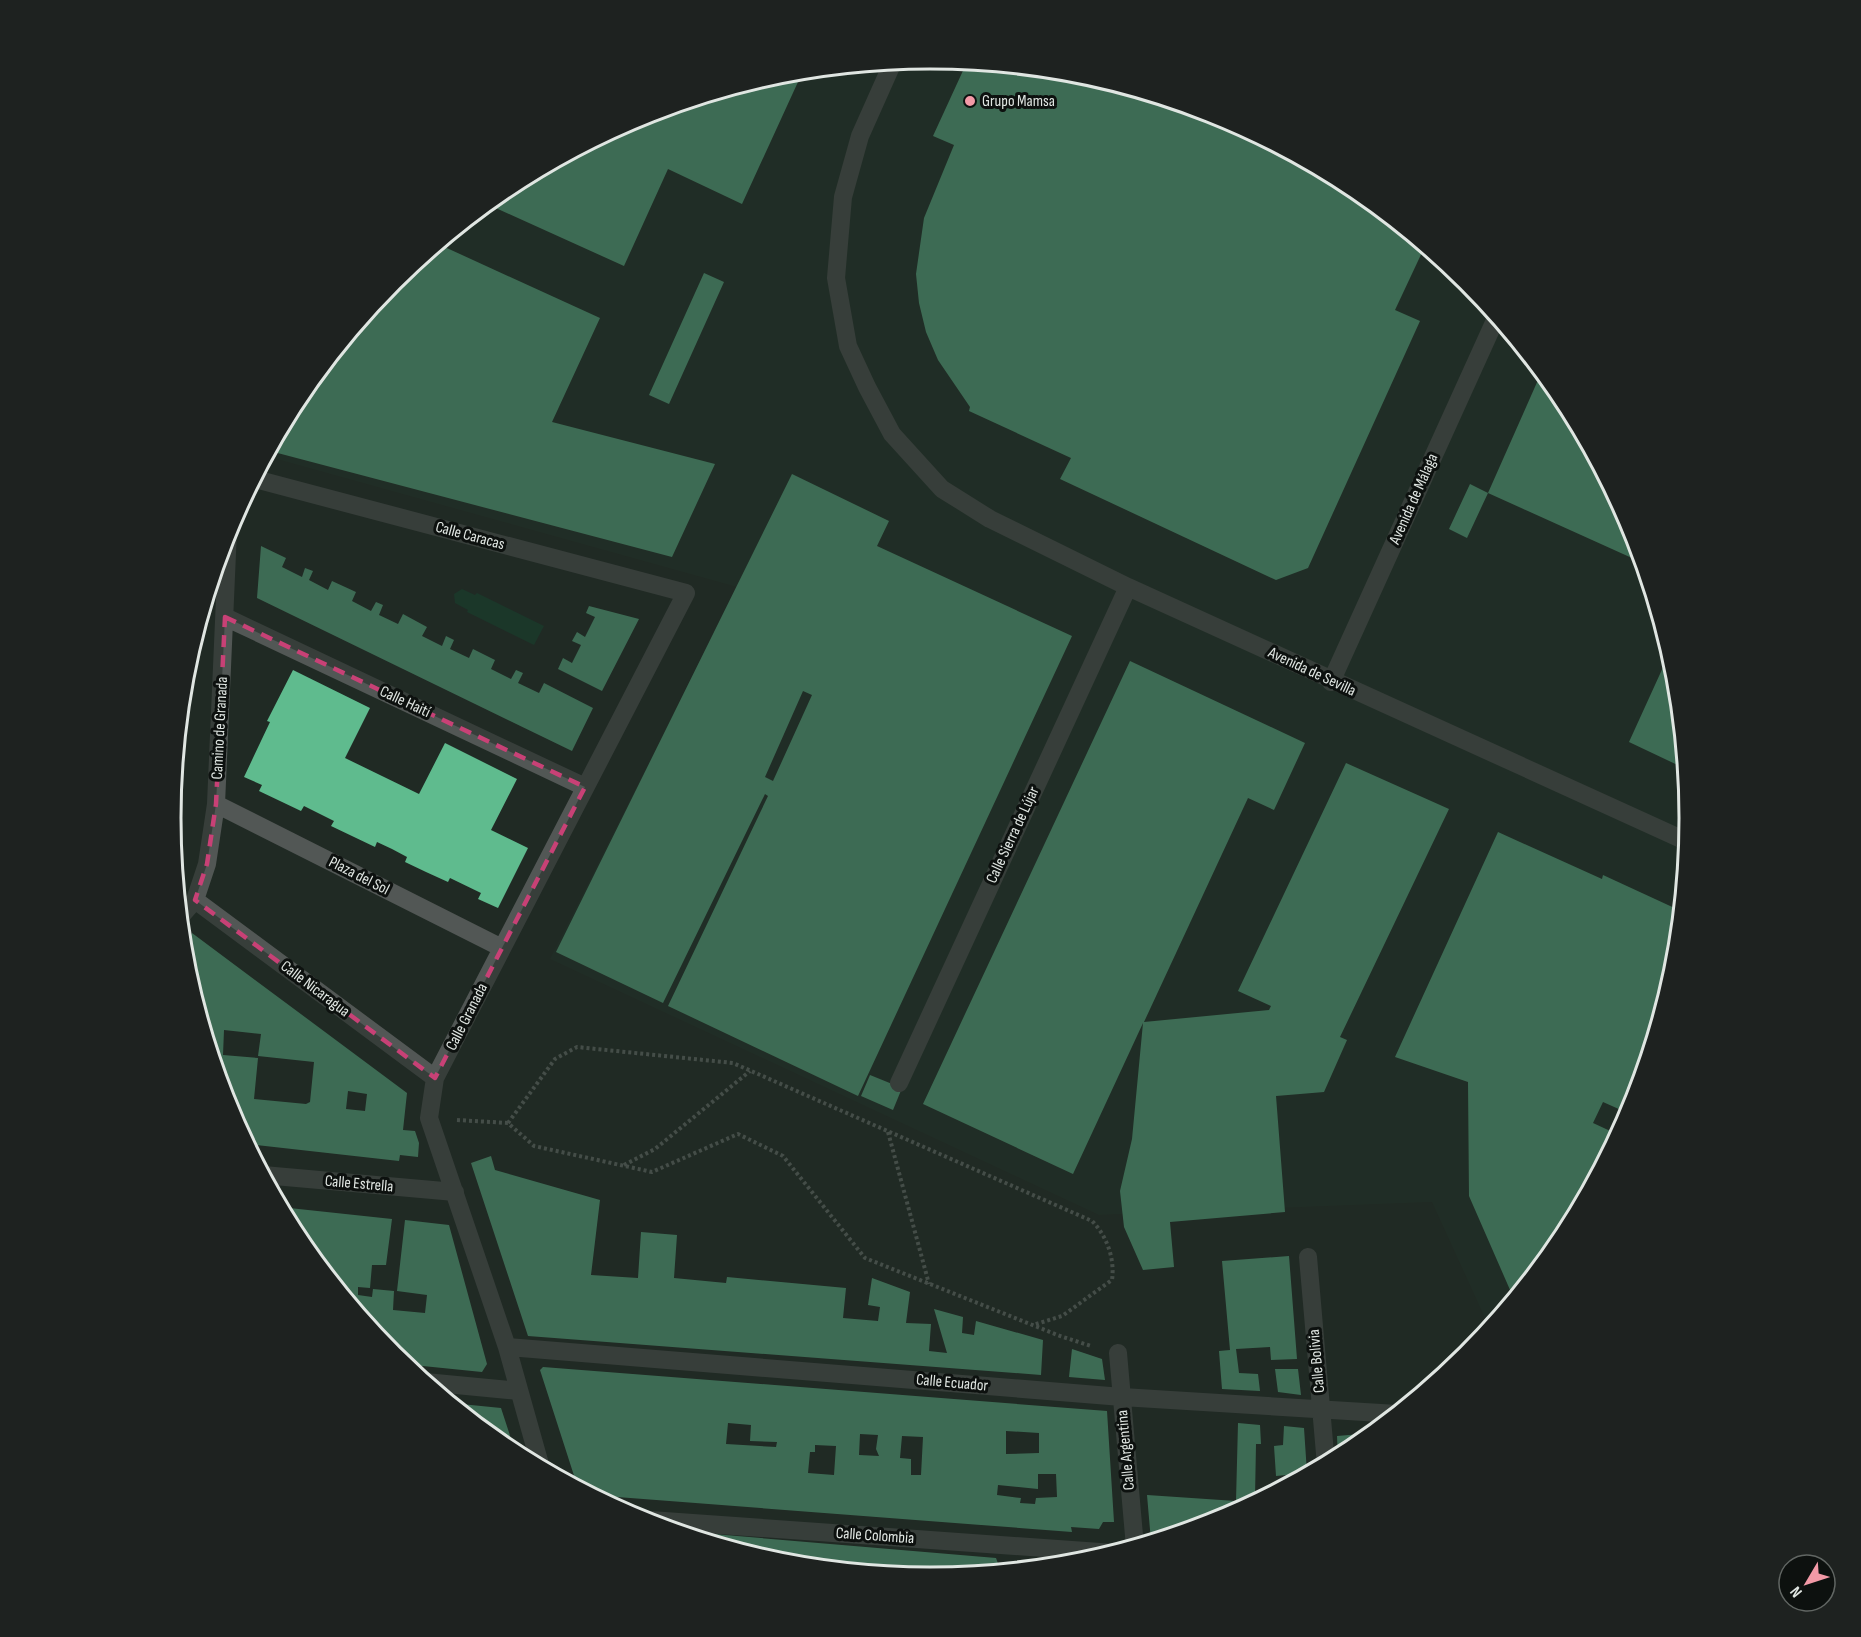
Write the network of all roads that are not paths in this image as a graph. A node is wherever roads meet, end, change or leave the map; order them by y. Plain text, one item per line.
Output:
1 (889, 71) edge
2 (1494, 324) edge
3 (262, 480) edge
4 (227, 562) edge
5 (1128, 587) junction
6 (686, 593) joint
7 (225, 617) junction
8 (1331, 682) junction
9 (585, 787) junction
10 (216, 804) junction
11 (1679, 838) edge
12 (195, 900) junction
13 (186, 910) edge
14 (502, 948) junction
15 (435, 1078) junction
16 (899, 1083) dead end
17 (272, 1176) edge
18 (455, 1192) junction
19 (1308, 1257) dead end
20 (507, 1347) junction
21 (1118, 1353) road end
22 (437, 1383) edge
23 (519, 1391) junction
24 (1122, 1397) junction
25 (1322, 1409) junction
26 (1387, 1413) edge
27 (1325, 1455) edge
28 (538, 1457) edge
29 (673, 1522) edge
30 (1134, 1539) edge
31 (1088, 1551) edge

1 - 5 street, Avenida de Sevilla
2 - 8 street, Avenida de Málaga
3 - 6 street, Calle Caracas
4 - 7 street, Camino de Granada
5 - 8 street, Avenida de Sevilla
5 - 16 street, Calle Sierra de Lújar
6 - 9 street, Calle Granada
7 - 9 street, Calle Haití
7 - 10 street, Camino de Granada
8 - 11 street, Avenida de Sevilla
9 - 14 street, Calle Granada
10 - 12 street, Camino de Granada
10 - 14 street, Plaza del Sol
12 - 13 street, Camino de Granada
12 - 15 street, Calle Nicaragua
14 - 15 street, Calle Granada
15 - 18 street, Calle Granada
17 - 18 street, Calle Estrella
18 - 20 street, Calle Granada
19 - 25 street, Calle Bolivia
20 - 23 street, Calle Granada
20 - 24 street, Calle Ecuador
21 - 24 street, Calle Argentina
22 - 23 street
23 - 28 street, Calle Granada
24 - 25 street, Calle Ecuador
24 - 30 street, Calle Argentina
25 - 26 street, Calle Ecuador
25 - 27 street, Calle Bolivia
29 - 31 street, Calle Colombia

